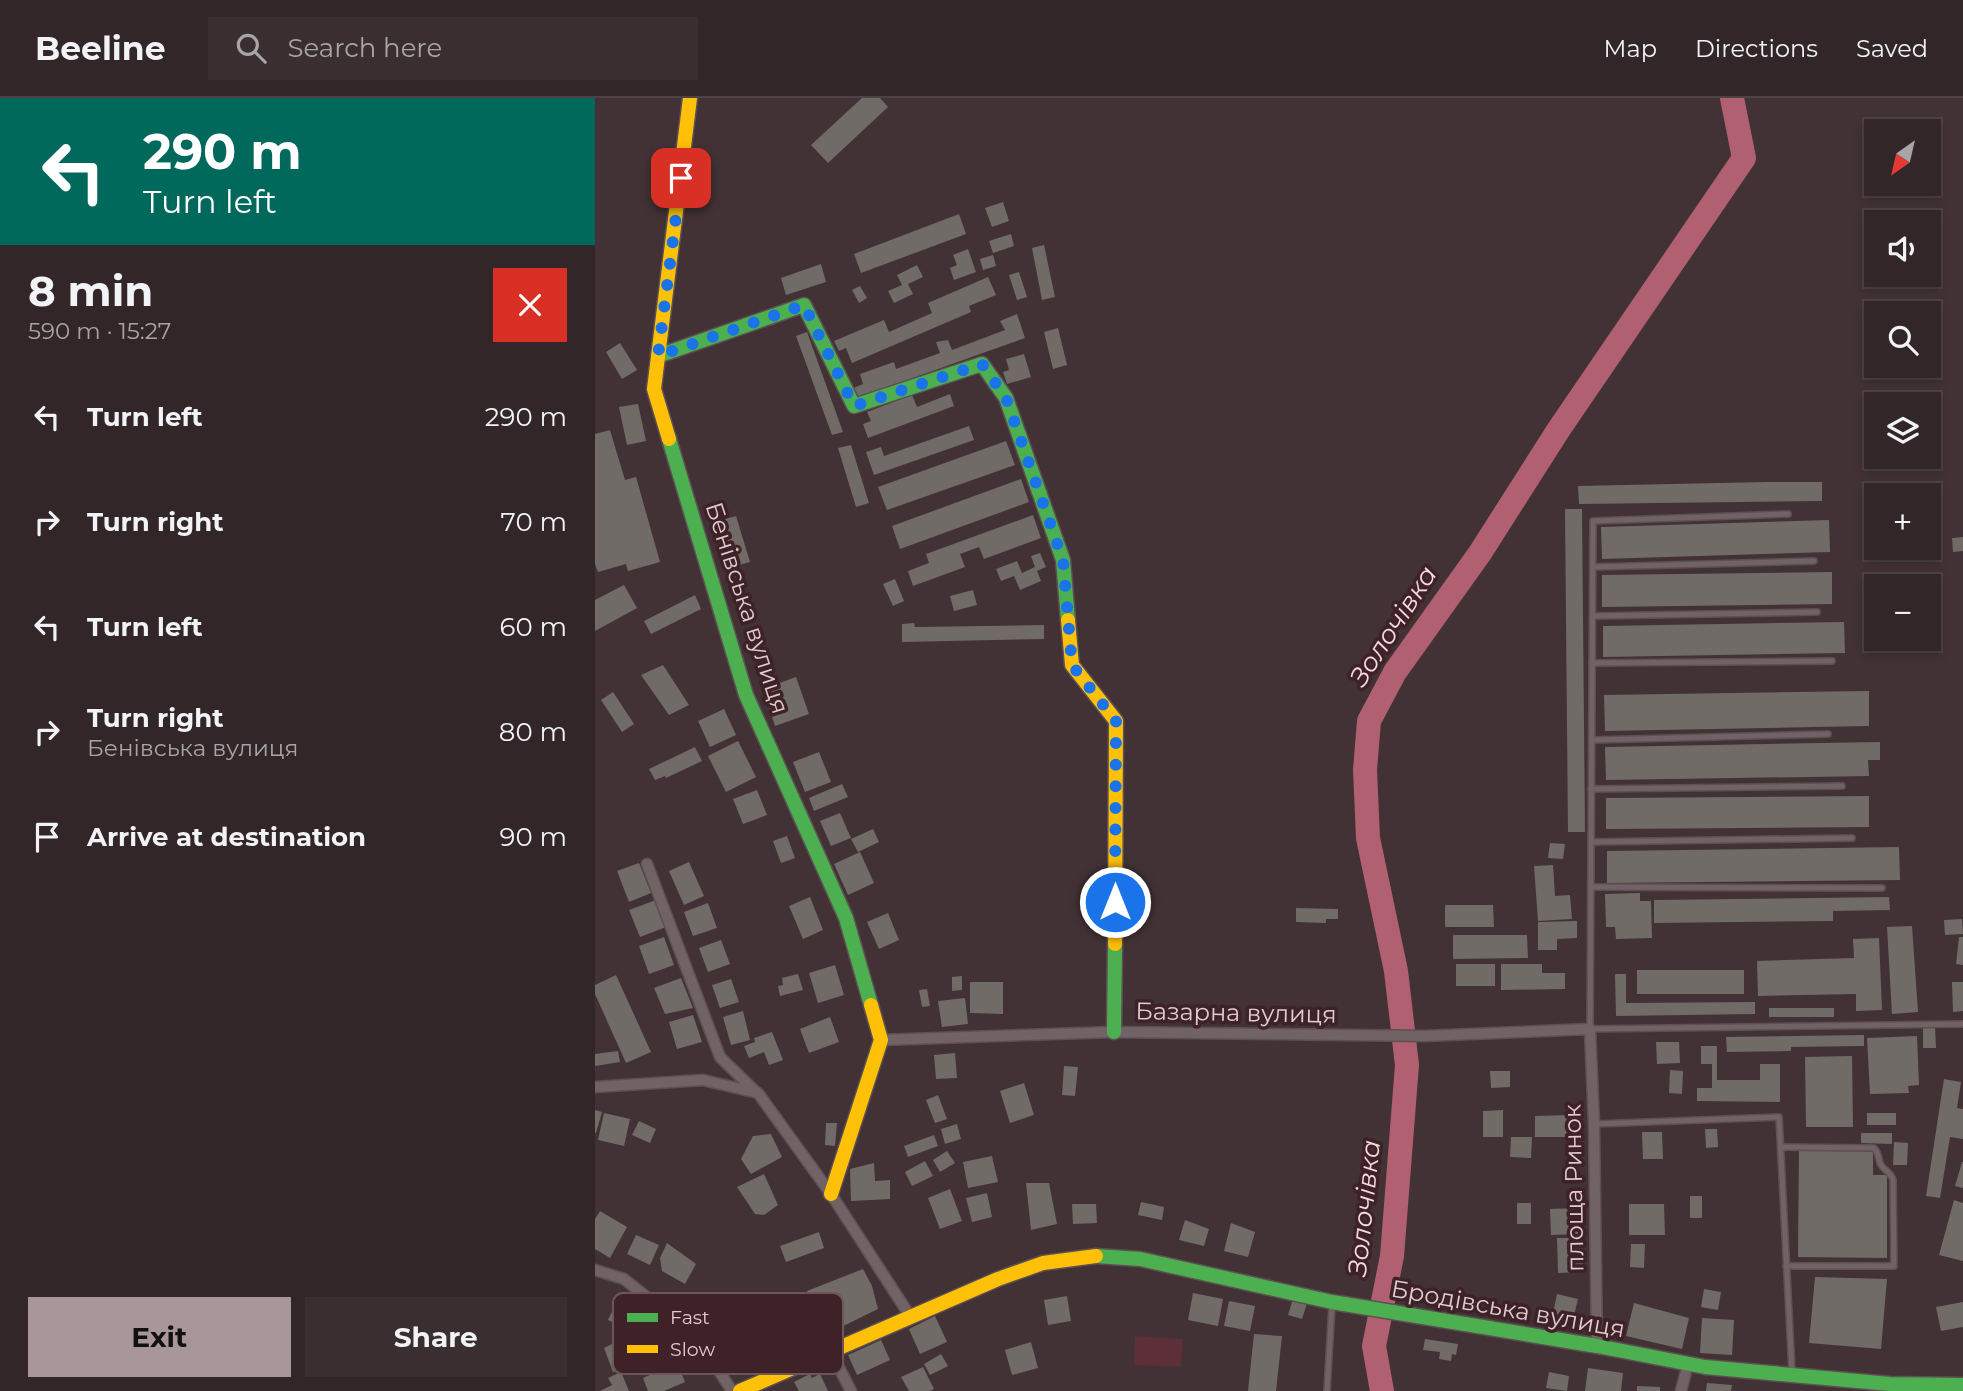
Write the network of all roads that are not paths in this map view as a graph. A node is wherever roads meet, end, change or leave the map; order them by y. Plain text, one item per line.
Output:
1 (690, 98) edge
2 (658, 356) junction
3 (1788, 514) dead end
4 (1814, 561) dead end
5 (1593, 567) junction
6 (1817, 612) dead end
7 (1593, 616) junction
8 (1832, 661) dead end
9 (1592, 663) junction
10 (1828, 734) dead end
11 (1592, 740) junction
12 (1842, 786) dead end
13 (1591, 789) junction
14 (1852, 838) dead end
15 (1591, 842) junction
16 (647, 864) dead end
17 (1591, 887) junction
18 (1882, 888) dead end
19 (1963, 1024) edge
20 (1590, 1029) junction
21 (1114, 1032) junction
22 (881, 1041) junction
23 (595, 1087) edge
24 (758, 1093) junction
25 (1594, 1124) junction
26 (1781, 1147) junction
27 (831, 1194) junction
28 (1786, 1266) junction
29 (595, 1270) edge
30 (642, 1293) edge
31 (1338, 1303) junction
32 (910, 1316) junction
33 (1597, 1346) junction
34 (843, 1347) edge
35 (1688, 1364) junction
36 (721, 1374) edge
37 (780, 1374) edge
38 (842, 1374) edge
39 (1792, 1375) junction
40 (1963, 1385) edge
41 (732, 1391) edge
42 (740, 1391) edge
43 (851, 1391) edge
44 (1327, 1391) edge
45 (1681, 1391) edge

1 - 2 street, Бенівська вулиця
2 - 21 street
2 - 22 street, Бенівська вулиця
3 - 5 lane
4 - 5 lane
5 - 7 lane
6 - 7 lane
7 - 9 lane
8 - 9 lane
9 - 11 lane
10 - 11 lane
11 - 13 lane
12 - 13 lane
13 - 15 lane
14 - 15 lane
15 - 17 lane
16 - 24 street
17 - 18 lane
17 - 20 lane
19 - 20 lane
20 - 21 street, Базарна вулиця
20 - 25 street, площа Ринок
21 - 22 street, Базарна вулиця
22 - 27 street
23 - 24 street
24 - 27 street
25 - 26 lane
25 - 33 street, площа Ринок
26 - 28 lane
26 - 28 lane
27 - 32 street
28 - 39 lane
29 - 30 street
31 - 32 street, Бродівська вулиця
31 - 33 street, Бродівська вулиця
31 - 44 lane
32 - 34 street, Бродівська вулиця
33 - 35 street, Бродівська вулиця
35 - 39 street, Бродівська вулиця
35 - 45 street
36 - 41 street
37 - 42 street, Бродівська вулиця
38 - 43 street
39 - 40 street, Бродівська вулиця

